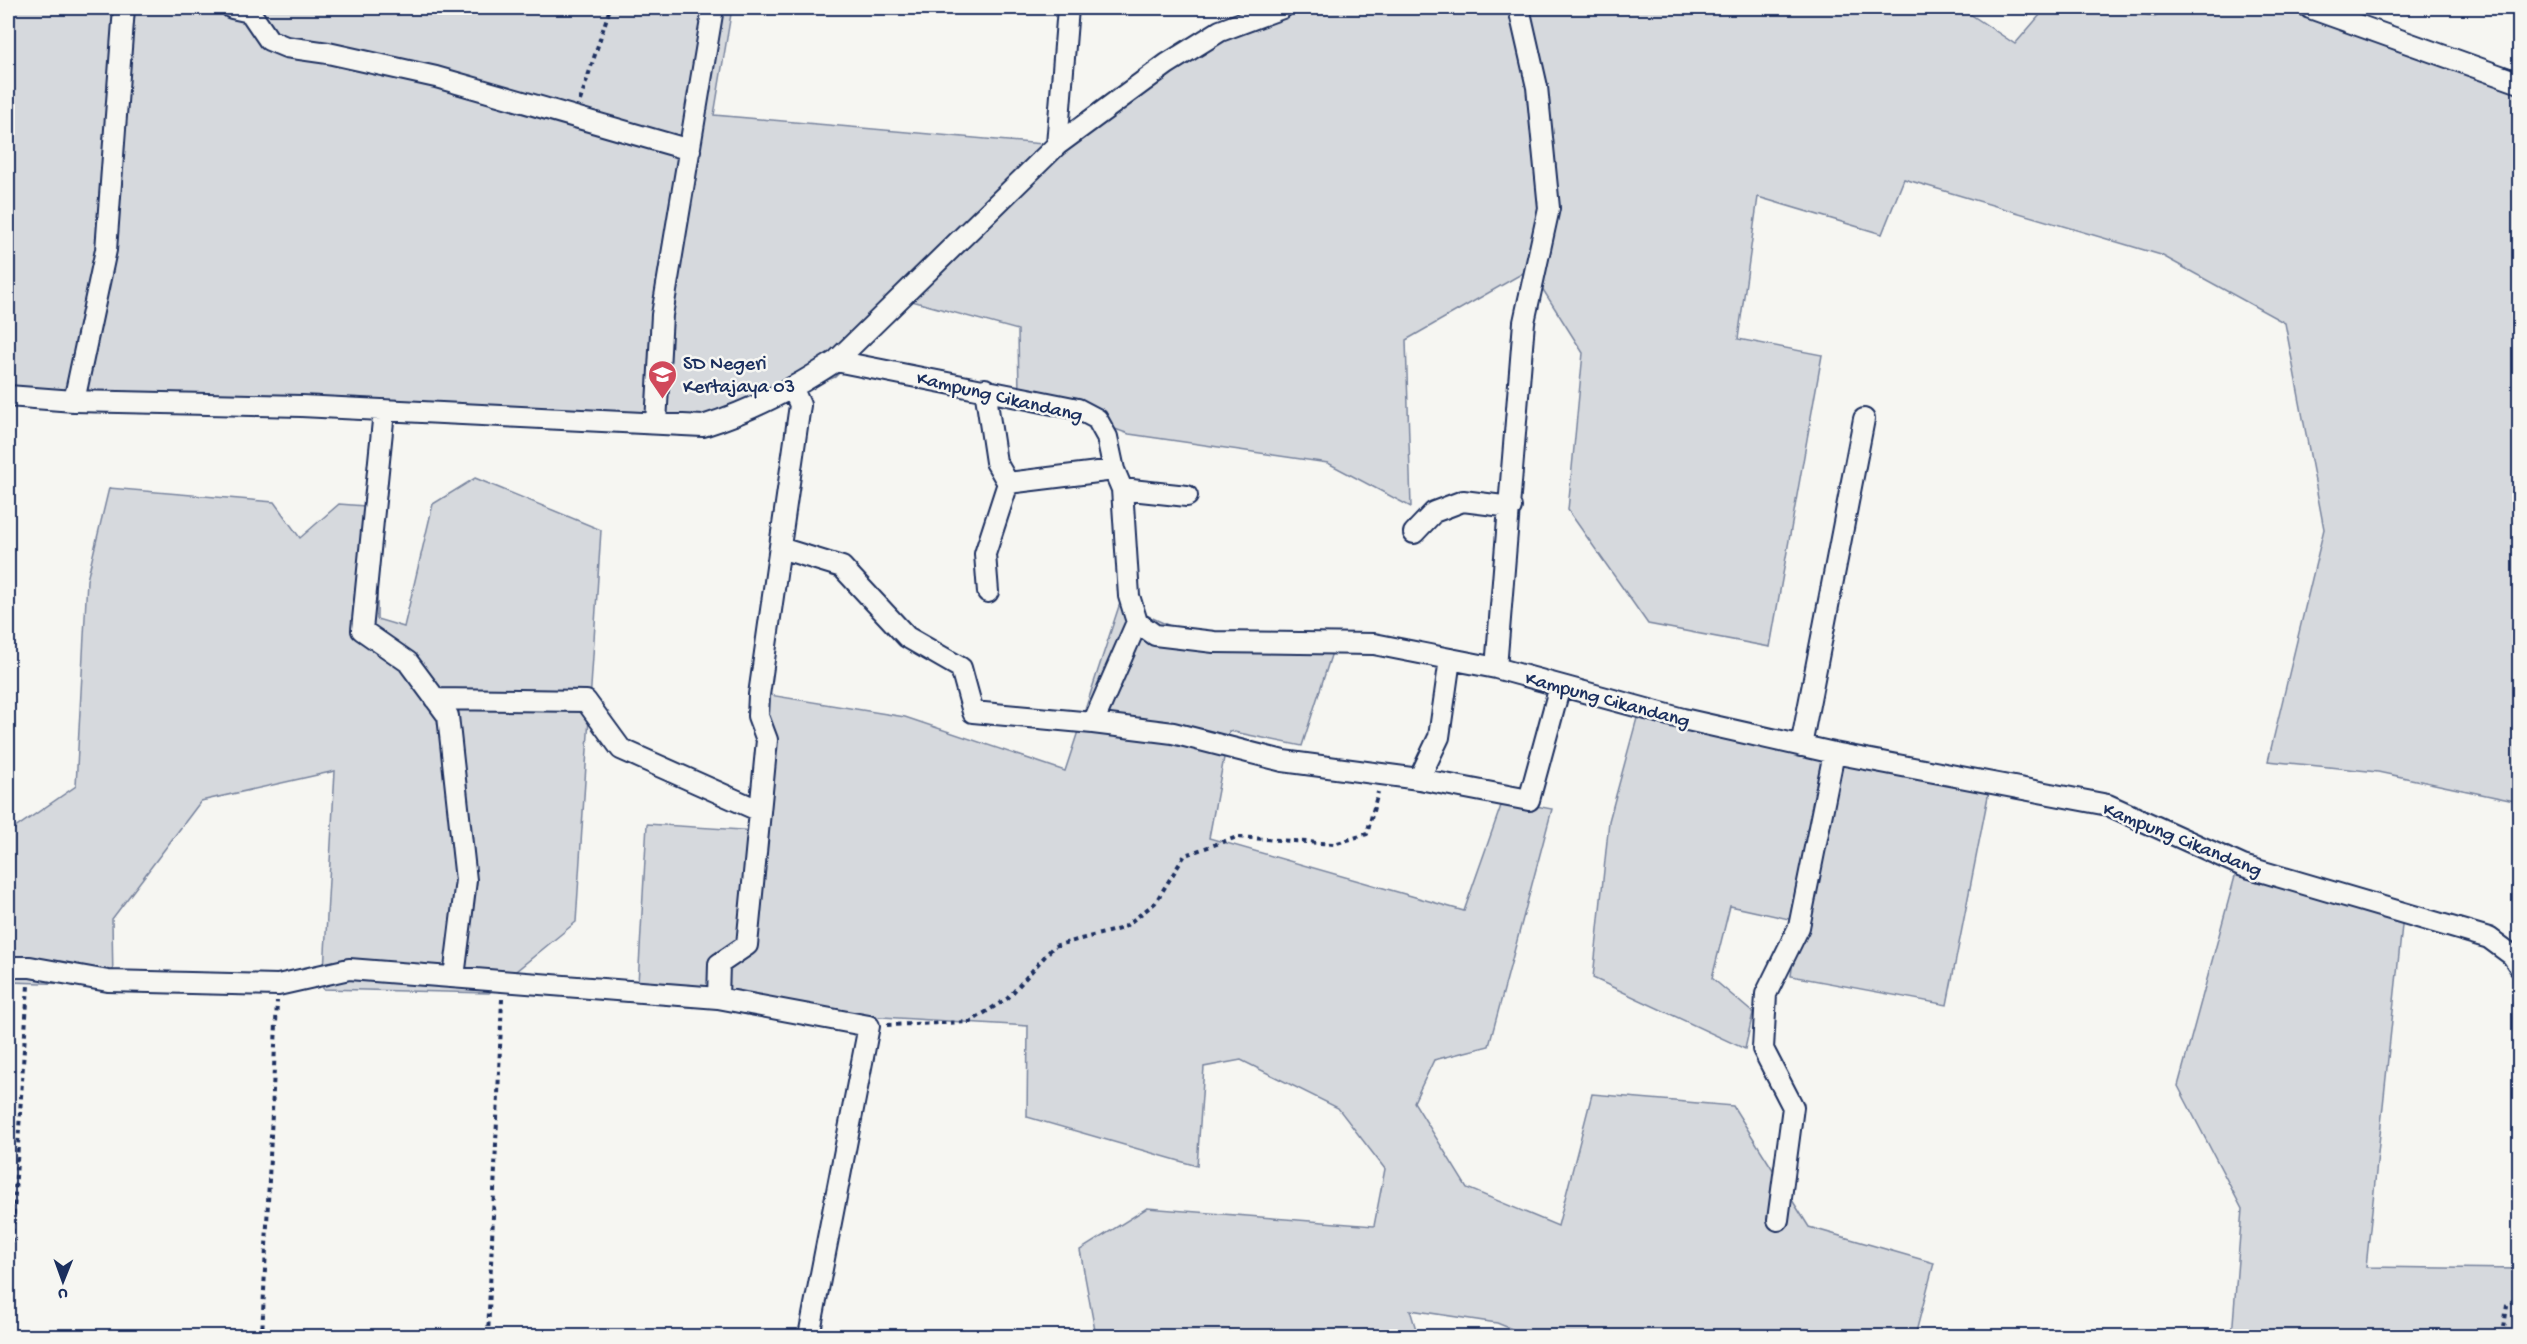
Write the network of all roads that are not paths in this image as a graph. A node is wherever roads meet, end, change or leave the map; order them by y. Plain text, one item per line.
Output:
1 (124, 8) edge
2 (231, 8) edge
3 (714, 8) edge
4 (1068, 8) edge
5 (1282, 8) edge
6 (1519, 8) edge
7 (2310, 8) edge
8 (2332, 11) edge
9 (2520, 83) edge
10 (1058, 145) junction
11 (690, 150) junction
12 (836, 361) junction
13 (793, 389) junction
14 (985, 389) junction
15 (8, 396) edge
16 (74, 400) junction
17 (384, 411) junction
18 (1864, 419) dead end
19 (656, 423) junction
20 (1114, 470) junction
21 (1008, 483) junction
22 (1122, 489) junction
23 (1187, 496) dead end
24 (1510, 507) junction
25 (1414, 534) dead end
26 (780, 548) junction
27 (988, 592) dead end
28 (1137, 622) junction
29 (1450, 659) junction
30 (1496, 668) junction
31 (1560, 686) junction
32 (435, 699) junction
33 (1093, 723) junction
34 (1801, 746) junction
35 (1834, 753) junction
36 (1419, 779) junction
37 (760, 811) junction
38 (8, 967) edge
39 (2520, 967) edge
40 (454, 976) junction
41 (718, 998) junction
42 (1778, 1220) dead end
43 (809, 1336) edge

1 - 16 street
2 - 11 street
3 - 11 street
4 - 10 street
5 - 10 street
6 - 24 street
7 - 8 street
8 - 9 street
10 - 12 street
11 - 19 street
12 - 13 street
12 - 14 street, Kampung Cikandang
13 - 19 street
13 - 26 street
14 - 20 street, Kampung Cikandang
14 - 21 street
15 - 16 street
16 - 17 street
17 - 19 street
17 - 32 street
18 - 34 street
20 - 21 street
20 - 22 street, Kampung Cikandang
21 - 27 street
22 - 23 street
22 - 28 street, Kampung Cikandang
24 - 25 street
24 - 30 street
26 - 33 street
26 - 37 street
28 - 29 street, Kampung Cikandang
28 - 33 street
29 - 30 street, Kampung Cikandang
29 - 36 street
30 - 31 street, Kampung Cikandang
31 - 34 street, Kampung Cikandang
31 - 36 street
32 - 37 street
32 - 40 street
33 - 36 street
34 - 35 street, Kampung Cikandang
35 - 39 street, Kampung Cikandang
35 - 42 street
37 - 41 street
38 - 40 street
40 - 41 street
41 - 43 street

